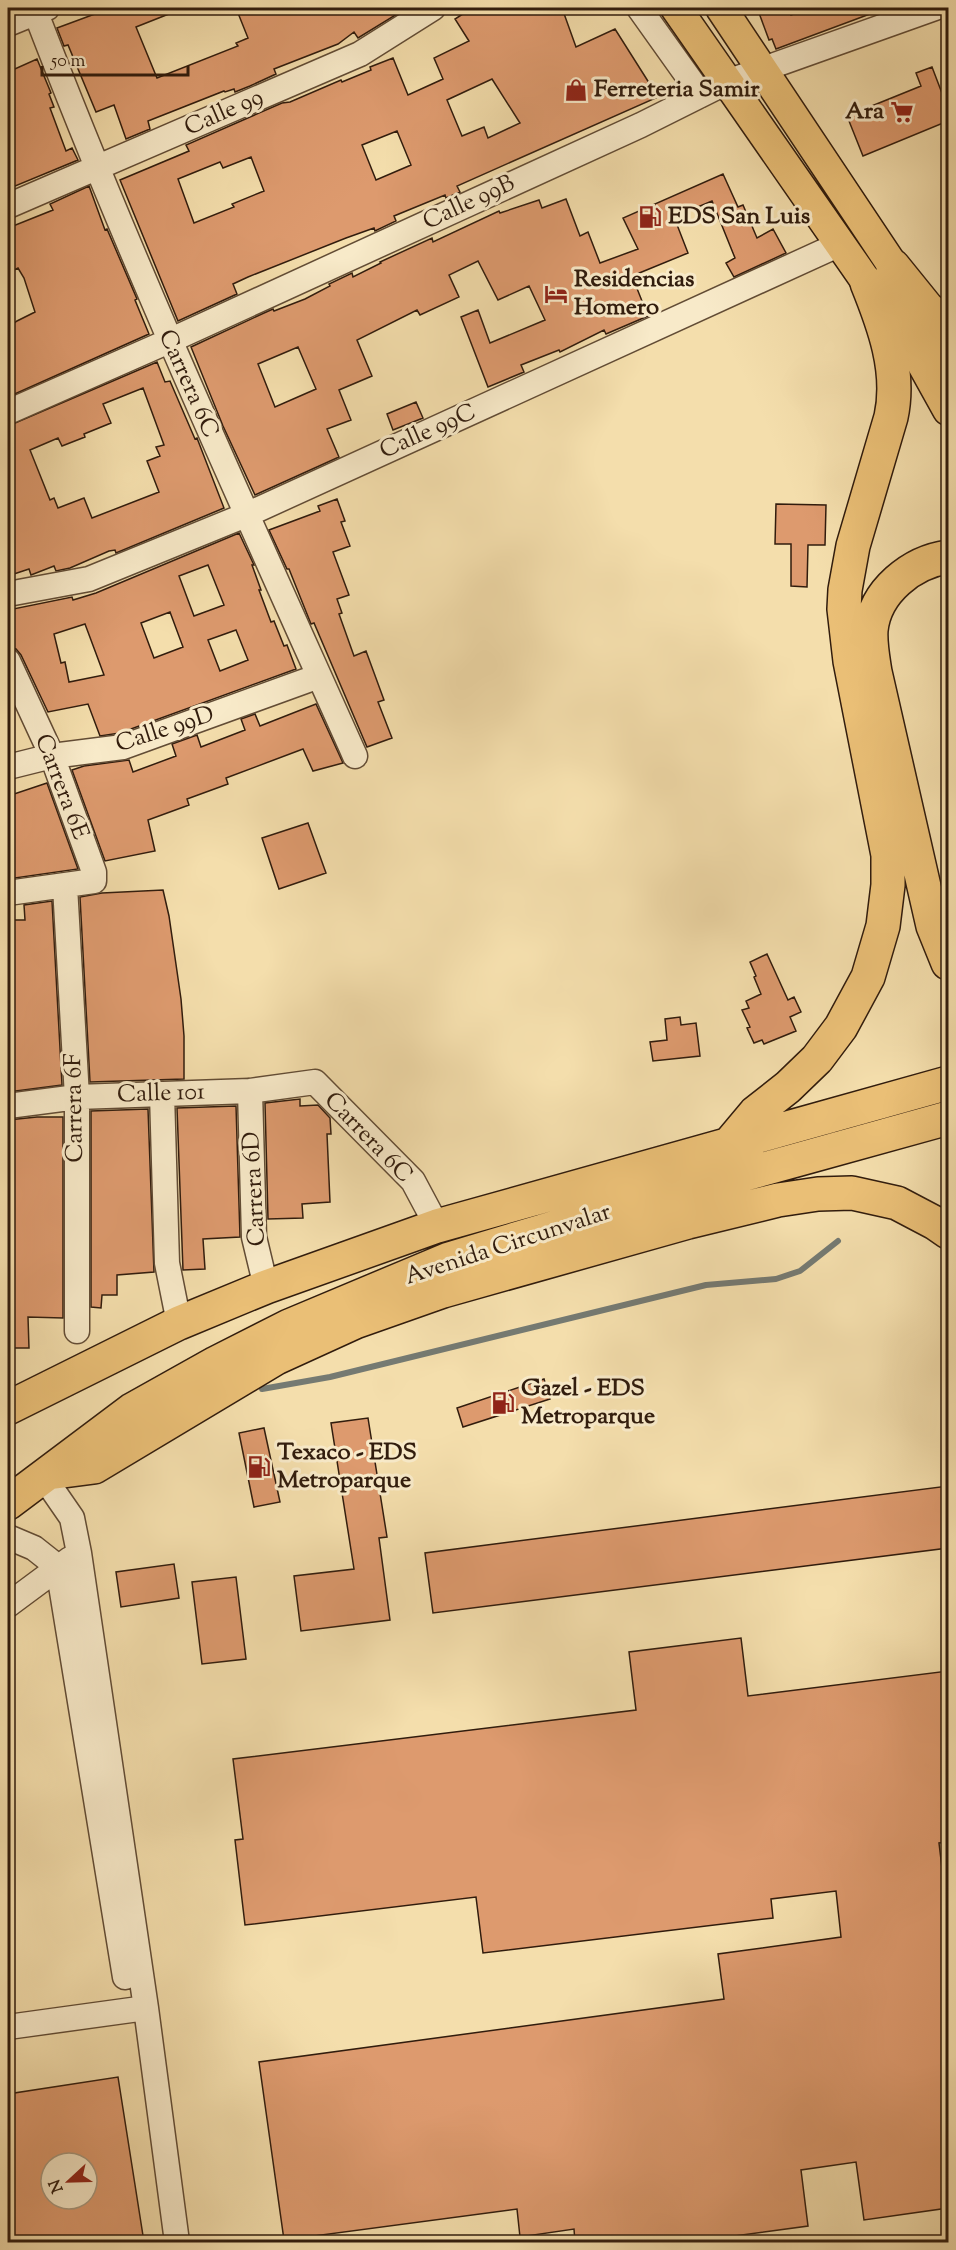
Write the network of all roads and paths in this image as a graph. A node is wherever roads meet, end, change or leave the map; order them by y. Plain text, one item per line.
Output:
1 (434, 8) edge
2 (639, 8) edge
3 (676, 8) edge
4 (720, 8) edge
5 (935, 8) edge
6 (39, 9) edge
7 (8, 24) edge
8 (762, 69) junction
9 (714, 89) junction
10 (97, 169) junction
11 (8, 206) edge
12 (840, 244) junction
13 (880, 275) junction
14 (948, 327) edge
15 (169, 341) junction
16 (948, 367) edge
17 (948, 410) edge
18 (8, 411) edge
19 (246, 515) junction
20 (948, 557) edge
21 (8, 594) edge
22 (8, 661) edge
23 (319, 676) junction
24 (52, 756) junction
25 (355, 756) dead end
26 (8, 767) edge
27 (65, 886) junction
28 (8, 893) edge
29 (948, 963) edge
30 (315, 1082) joint
31 (948, 1083) edge
32 (250, 1091) junction
33 (162, 1094) junction
34 (76, 1097) junction
35 (8, 1106) edge
36 (948, 1118) edge
37 (729, 1144) junction
38 (764, 1169) junction
39 (576, 1221) junction
40 (674, 1226) junction
41 (437, 1227) junction
42 (948, 1232) edge
43 (266, 1287) junction
44 (179, 1323) junction
45 (77, 1330) dead end
46 (8, 1408) edge
47 (45, 1474) junction
48 (8, 1503) edge
49 (8, 1537) edge
50 (79, 1553) junction
51 (58, 1567) junction
52 (8, 1605) edge
53 (138, 2009) junction
54 (8, 2027) edge
55 (163, 2242) edge
56 (177, 2242) edge

1 - 10 street, Calle 99
2 - 9 street
3 - 9 main road
4 - 8 main road
5 - 8 street, Calle 99B
6 - 7 street
6 - 10 street, Carrera 6C
8 - 9 street, Calle 99B
8 - 13 main road
9 - 12 main road
9 - 15 street, Calle 99B
10 - 11 street, Calle 99
10 - 15 street, Carrera 6C
12 - 13 main road
12 - 19 street, Calle 99C
13 - 14 highway
13 - 16 main road
13 - 17 main road
13 - 37 highway
15 - 18 street, Calle 99B
15 - 19 street, Carrera 6C
19 - 21 street, Calle 99C
19 - 23 street, Carrera 6C
20 - 29 highway
22 - 24 street, Carrera 6E
23 - 24 street, Calle 99D
23 - 25 street, Carrera 6C
24 - 26 street, Calle 99D
24 - 27 street, Carrera 6E
27 - 28 street
27 - 34 street, Carrera 6F
30 - 32 street, Calle 101
30 - 41 street, Carrera 6C
31 - 37 highway, Avenida Circunvalar
32 - 33 street, Calle 101
32 - 43 street, Carrera 6D
33 - 34 street, Calle 101
33 - 44 street
34 - 35 street, Calle 101
34 - 45 street, Carrera 6F
36 - 38 highway, Avenida Circunvalar
37 - 41 highway, Avenida Circunvalar
38 - 39 highway, Avenida Circunvalar
38 - 40 highway
39 - 40 highway
39 - 47 highway, Avenida Circunvalar
40 - 42 highway
40 - 47 highway
41 - 43 highway, Avenida Circunvalar
43 - 44 highway, Avenida Circunvalar
44 - 46 highway, Avenida Circunvalar
47 - 48 highway, Avenida Circunvalar
47 - 50 street
49 - 51 street
50 - 51 street
50 - 53 street
51 - 52 street
51 - 53 street
53 - 54 street
53 - 55 street
53 - 56 street

